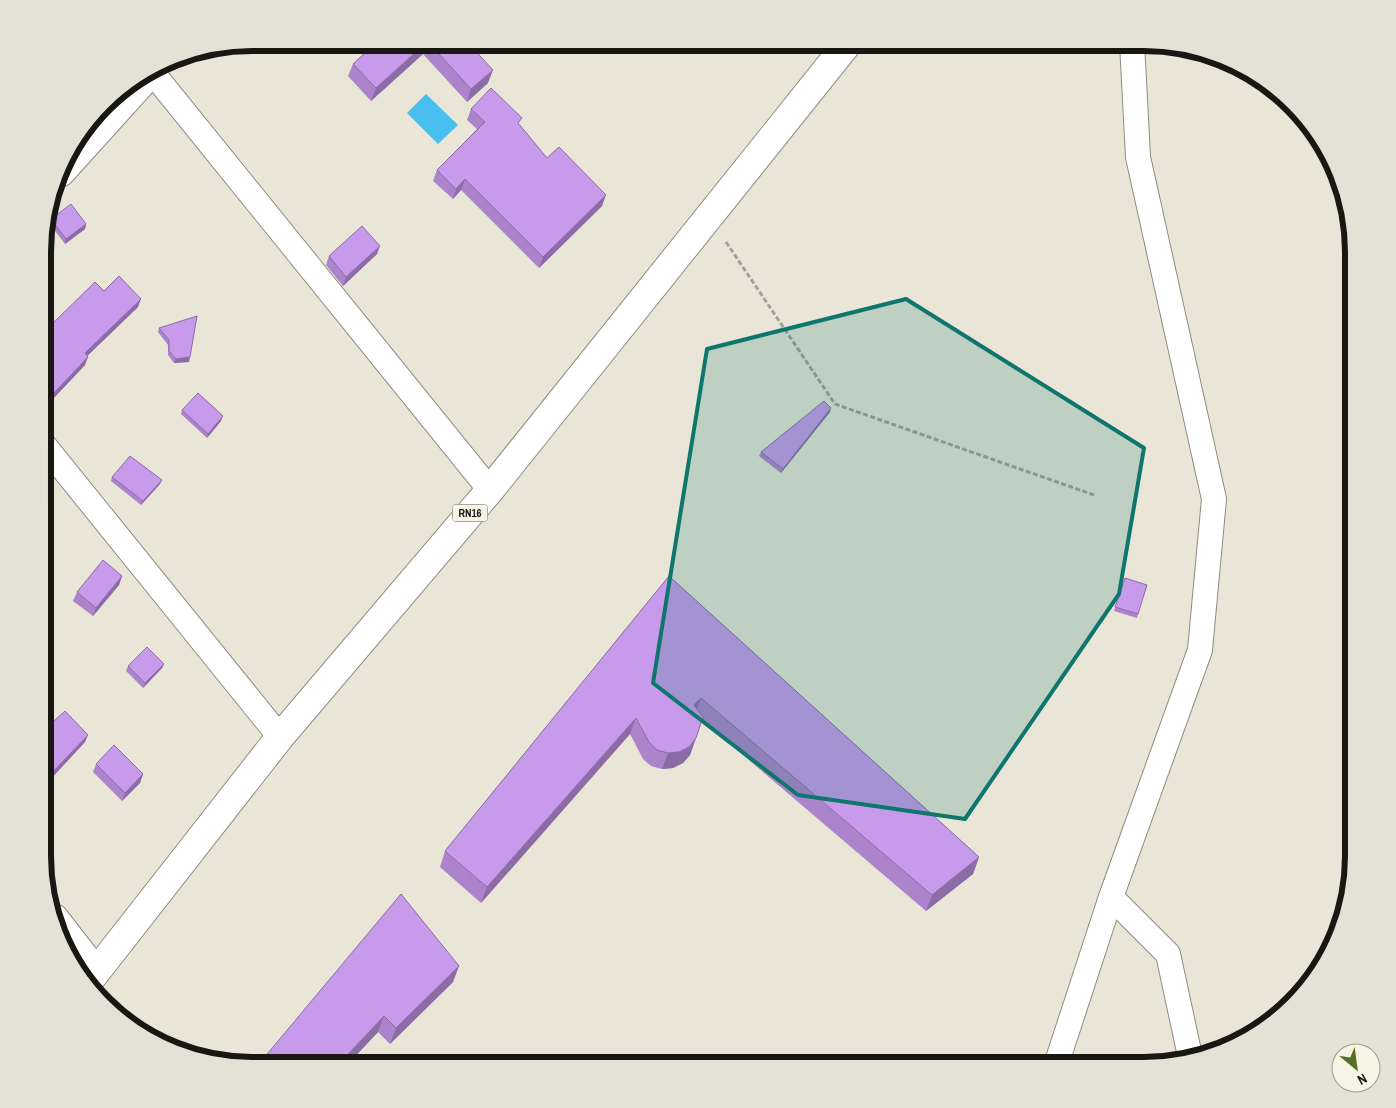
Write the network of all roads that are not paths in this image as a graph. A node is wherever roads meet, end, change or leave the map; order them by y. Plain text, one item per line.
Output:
1 (842, 51) edge
2 (1132, 51) edge
3 (157, 75) edge
4 (144, 83) edge
5 (72, 163) edge
6 (51, 454) edge
7 (490, 490) junction
8 (280, 737) junction
9 (1111, 897) junction
10 (69, 938) edge
11 (93, 976) edge
12 (1189, 1052) edge
13 (1059, 1057) edge

1 - 7 main road, RN16
2 - 9 street
3 - 7 street
4 - 5 street
6 - 8 street
7 - 8 main road, RN16
8 - 11 main road, RN16
9 - 12 street
9 - 13 street
10 - 11 street

